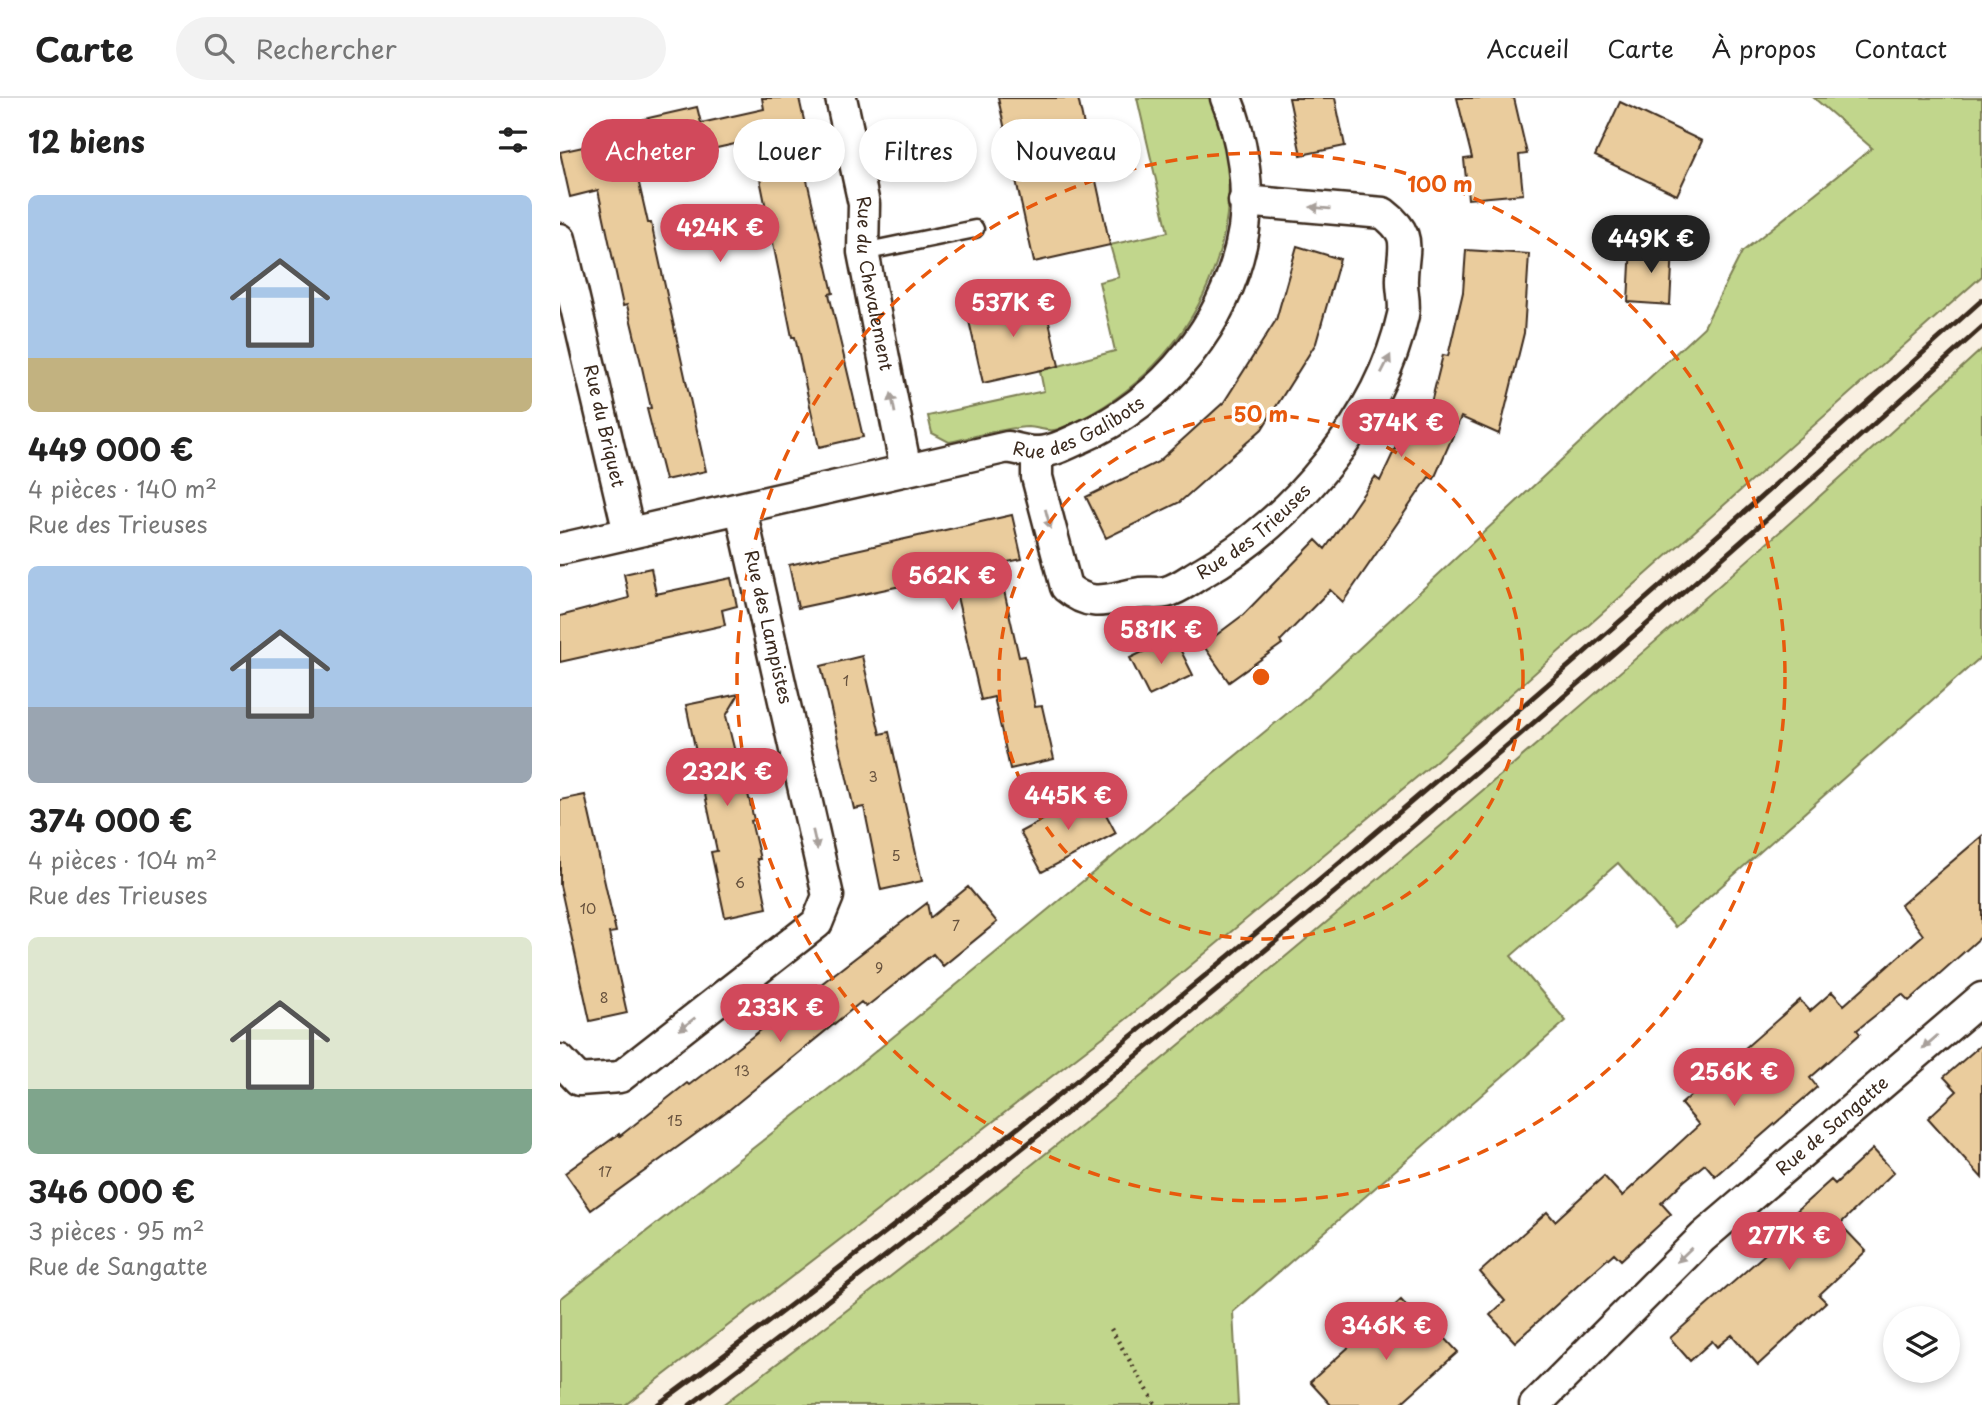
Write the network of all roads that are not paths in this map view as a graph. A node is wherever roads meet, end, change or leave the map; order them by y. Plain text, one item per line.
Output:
1 (841, 98) edge
2 (1226, 98) edge
3 (859, 155) edge
4 (854, 156) junction
5 (1244, 201) junction
6 (975, 229) dead end
7 (560, 239) edge
8 (863, 252) junction
9 (1037, 452) junction
10 (906, 470) junction
11 (741, 510) junction
12 (629, 533) junction
13 (560, 549) edge
14 (1982, 998) edge
15 (560, 1060) edge
16 (1535, 1405) edge

1 - 4 street, Rue du Chevalement
2 - 5 street, Rue des Galibots
3 - 4 lane
4 - 8 street, Rue du Chevalement
5 - 9 street, Rue des Galibots
9 -> 5 street, Rue des Trieuses
6 - 8 lane
7 - 12 street, Rue du Briquet
10 -> 8 street, Rue du Chevalement
9 - 10 street, Rue des Galibots
10 - 11 street, Rue des Galibots
11 - 12 street, Rue des Galibots
11 -> 15 street, Rue des Lampistes
12 - 13 street, Rue des Galibots
14 -> 16 street, Rue de Sangatte

